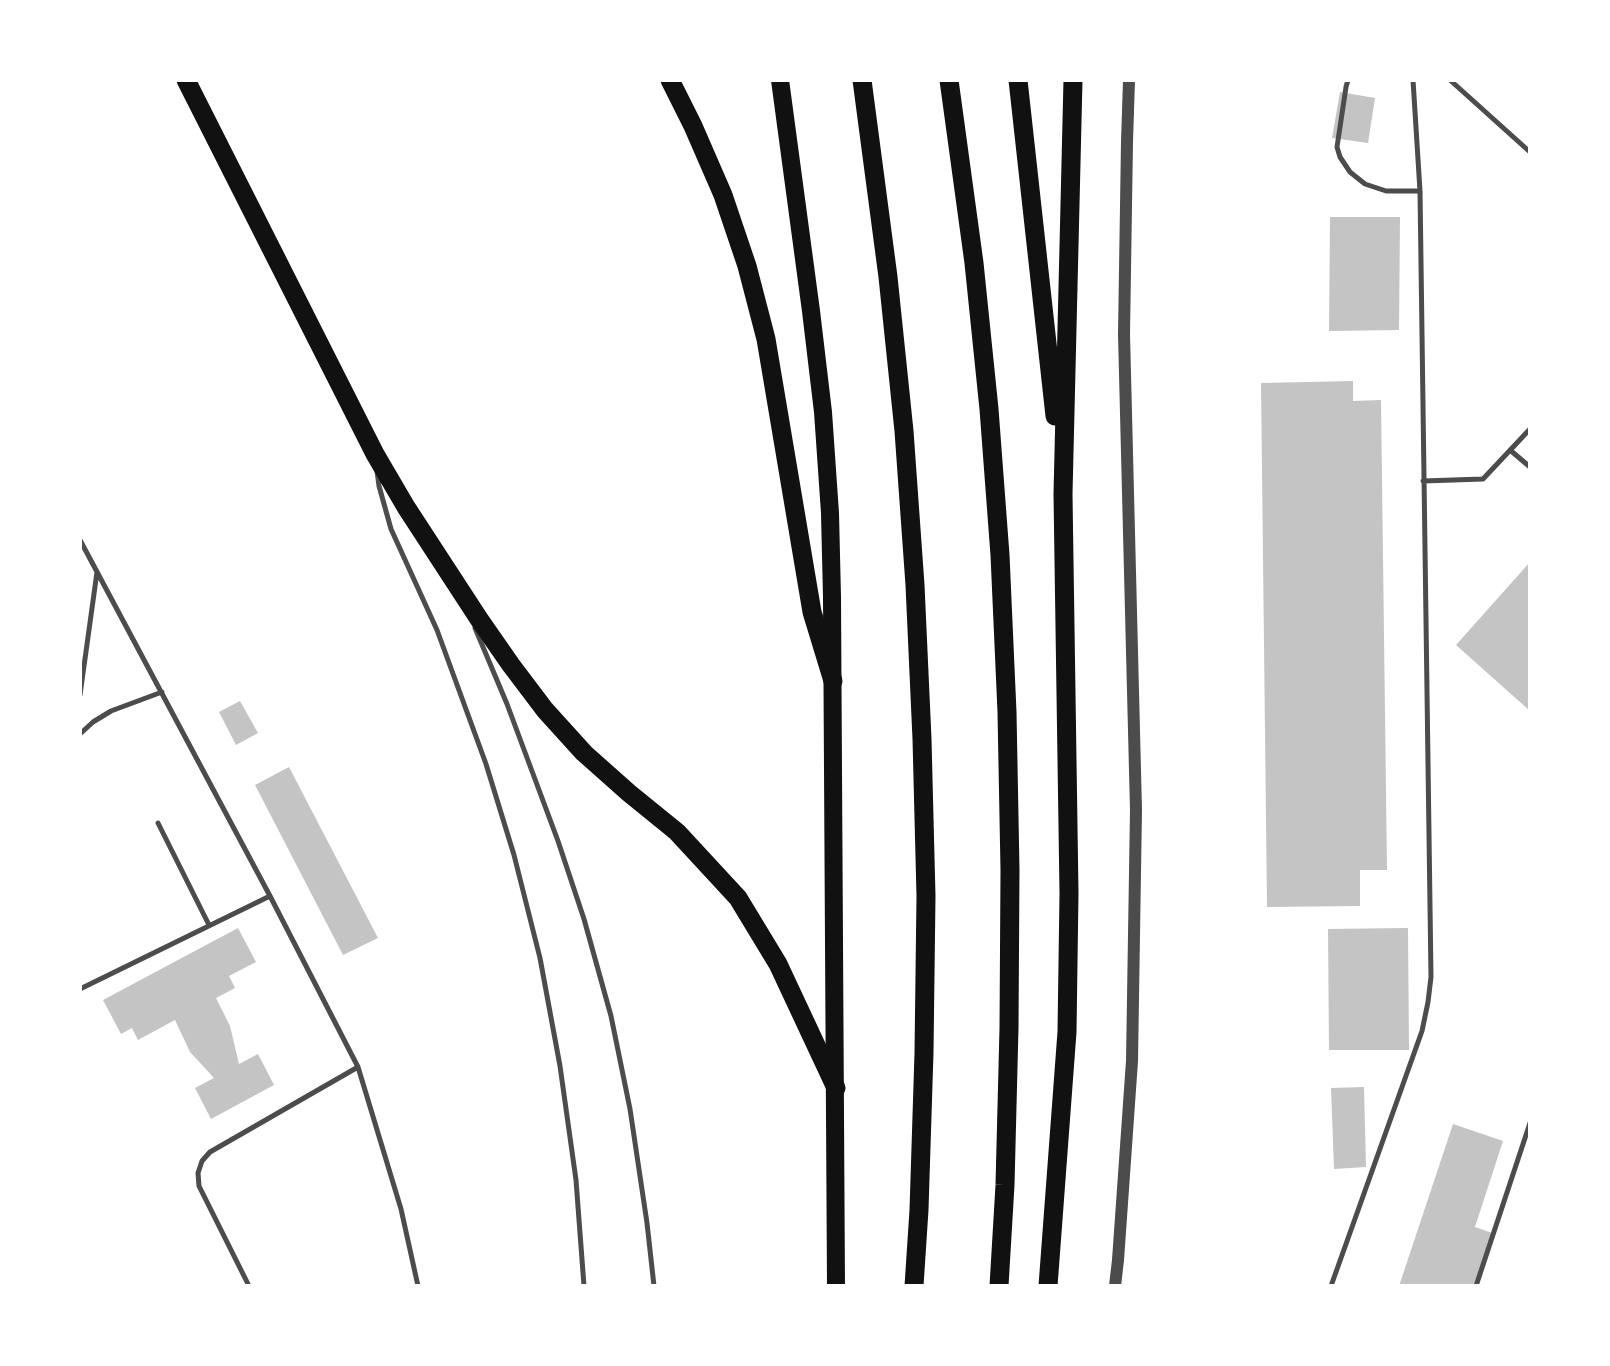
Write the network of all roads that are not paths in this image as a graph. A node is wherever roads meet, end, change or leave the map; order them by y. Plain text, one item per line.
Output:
1 (186, 80) edge
2 (670, 80) edge
3 (780, 80) edge
4 (862, 80) edge
5 (949, 80) edge
6 (961, 80) edge
7 (1018, 80) edge
8 (1073, 80) edge
9 (1129, 80) edge
10 (1348, 80) edge
11 (1413, 80) edge
12 (1450, 80) edge
13 (954, 118) junction
14 (1530, 152) edge
15 (1420, 191) junction
16 (1530, 429) edge
17 (1510, 450) junction
18 (375, 454) junction
19 (1530, 467) edge
20 (1423, 481) junction
21 (1063, 494) junction
22 (80, 540) edge
23 (448, 571) junction
24 (97, 572) junction
25 (468, 615) dead end
26 (473, 625) dead end
27 (833, 681) junction
28 (162, 692) junction
29 (80, 695) edge
30 (80, 734) edge
31 (158, 823) dead end
32 (270, 896) junction
33 (209, 925) junction
34 (80, 989) edge
35 (358, 1067) junction
36 (836, 1088) junction
37 (1530, 1123) edge
38 (249, 1286) edge
39 (418, 1286) edge
40 (584, 1286) edge
41 (654, 1286) edge
42 (836, 1286) edge
43 (914, 1286) edge
44 (999, 1286) edge
45 (1048, 1286) edge
46 (1115, 1286) edge
47 (1331, 1286) edge
48 (1476, 1286) edge

1 - 18 highway
2 - 27 highway
3 - 27 main road
4 - 43 highway
5 - 13 highway
6 - 13 main road
7 - 21 highway
8 - 21 highway
9 - 46 street
10 - 15 lane
11 - 15 lane
12 - 14 lane
13 - 44 highway
15 - 20 lane
16 - 17 lane
17 - 19 lane
17 - 20 lane
18 - 23 highway
18 - 40 lane
20 - 47 lane
21 - 45 highway
22 - 24 lane
23 - 25 lane
23 - 36 highway
24 - 28 lane
24 - 29 lane
26 - 41 lane
27 - 36 main road
28 - 30 lane
28 - 32 lane
31 - 33 lane
32 - 33 lane
32 - 35 lane
33 - 34 lane
35 - 38 lane
35 - 39 lane
36 - 42 main road
37 - 48 lane

